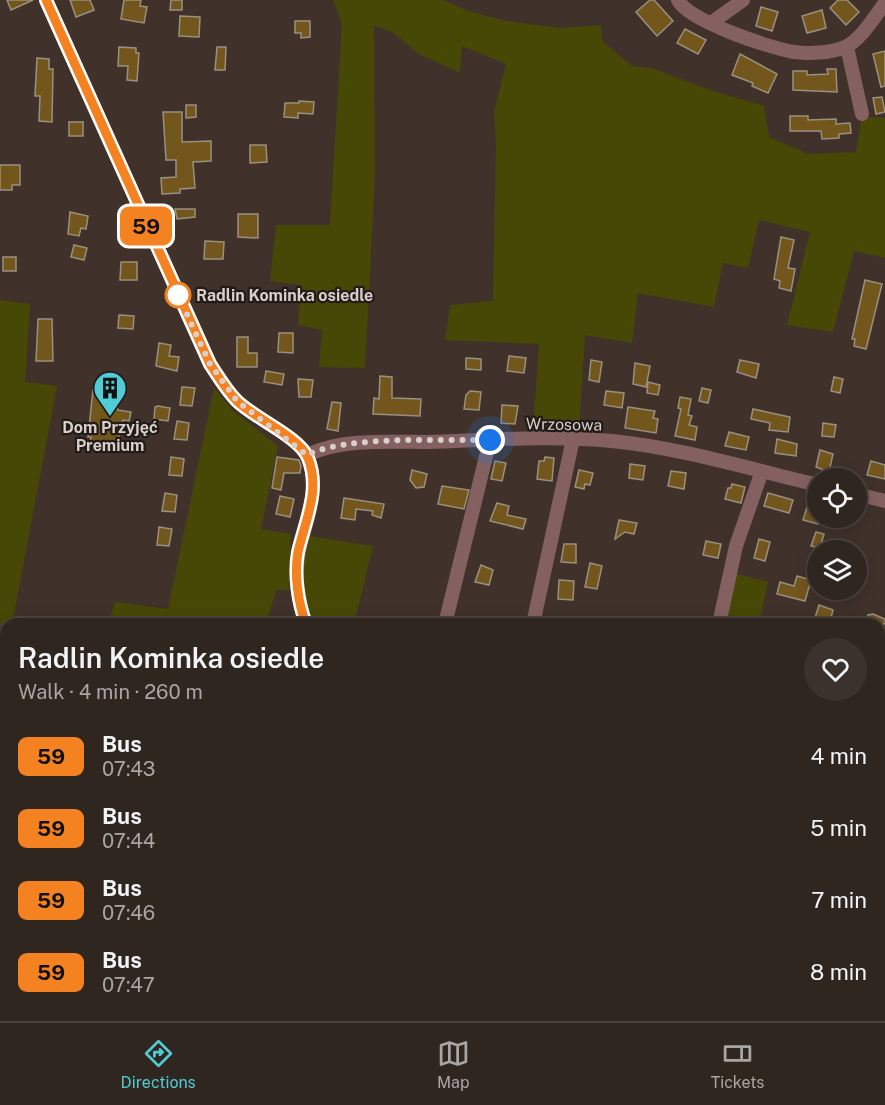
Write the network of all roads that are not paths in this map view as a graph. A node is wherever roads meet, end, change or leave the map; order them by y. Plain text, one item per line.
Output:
1 (46, 0) edge
2 (678, 0) edge
3 (743, 0) edge
4 (885, 3) edge
5 (711, 23) junction
6 (847, 47) junction
7 (862, 114) dead end
8 (573, 439) junction
9 (490, 440) junction
10 (307, 455) junction
11 (762, 471) junction
12 (807, 482) edge
13 (867, 497) edge
14 (885, 501) edge
15 (304, 618) edge
16 (446, 618) edge
17 (534, 618) edge
18 (720, 618) edge

1 - 10 street
2 - 5 street
3 - 5 street
4 - 6 street
5 - 6 street
6 - 7 street
8 - 9 street, Wrzosowa
8 - 11 street, Wrzosowa
8 - 17 street
9 - 10 street, Wrzosowa
9 - 16 street
10 - 15 street
11 - 12 street, Wrzosowa
11 - 18 street
13 - 14 street

